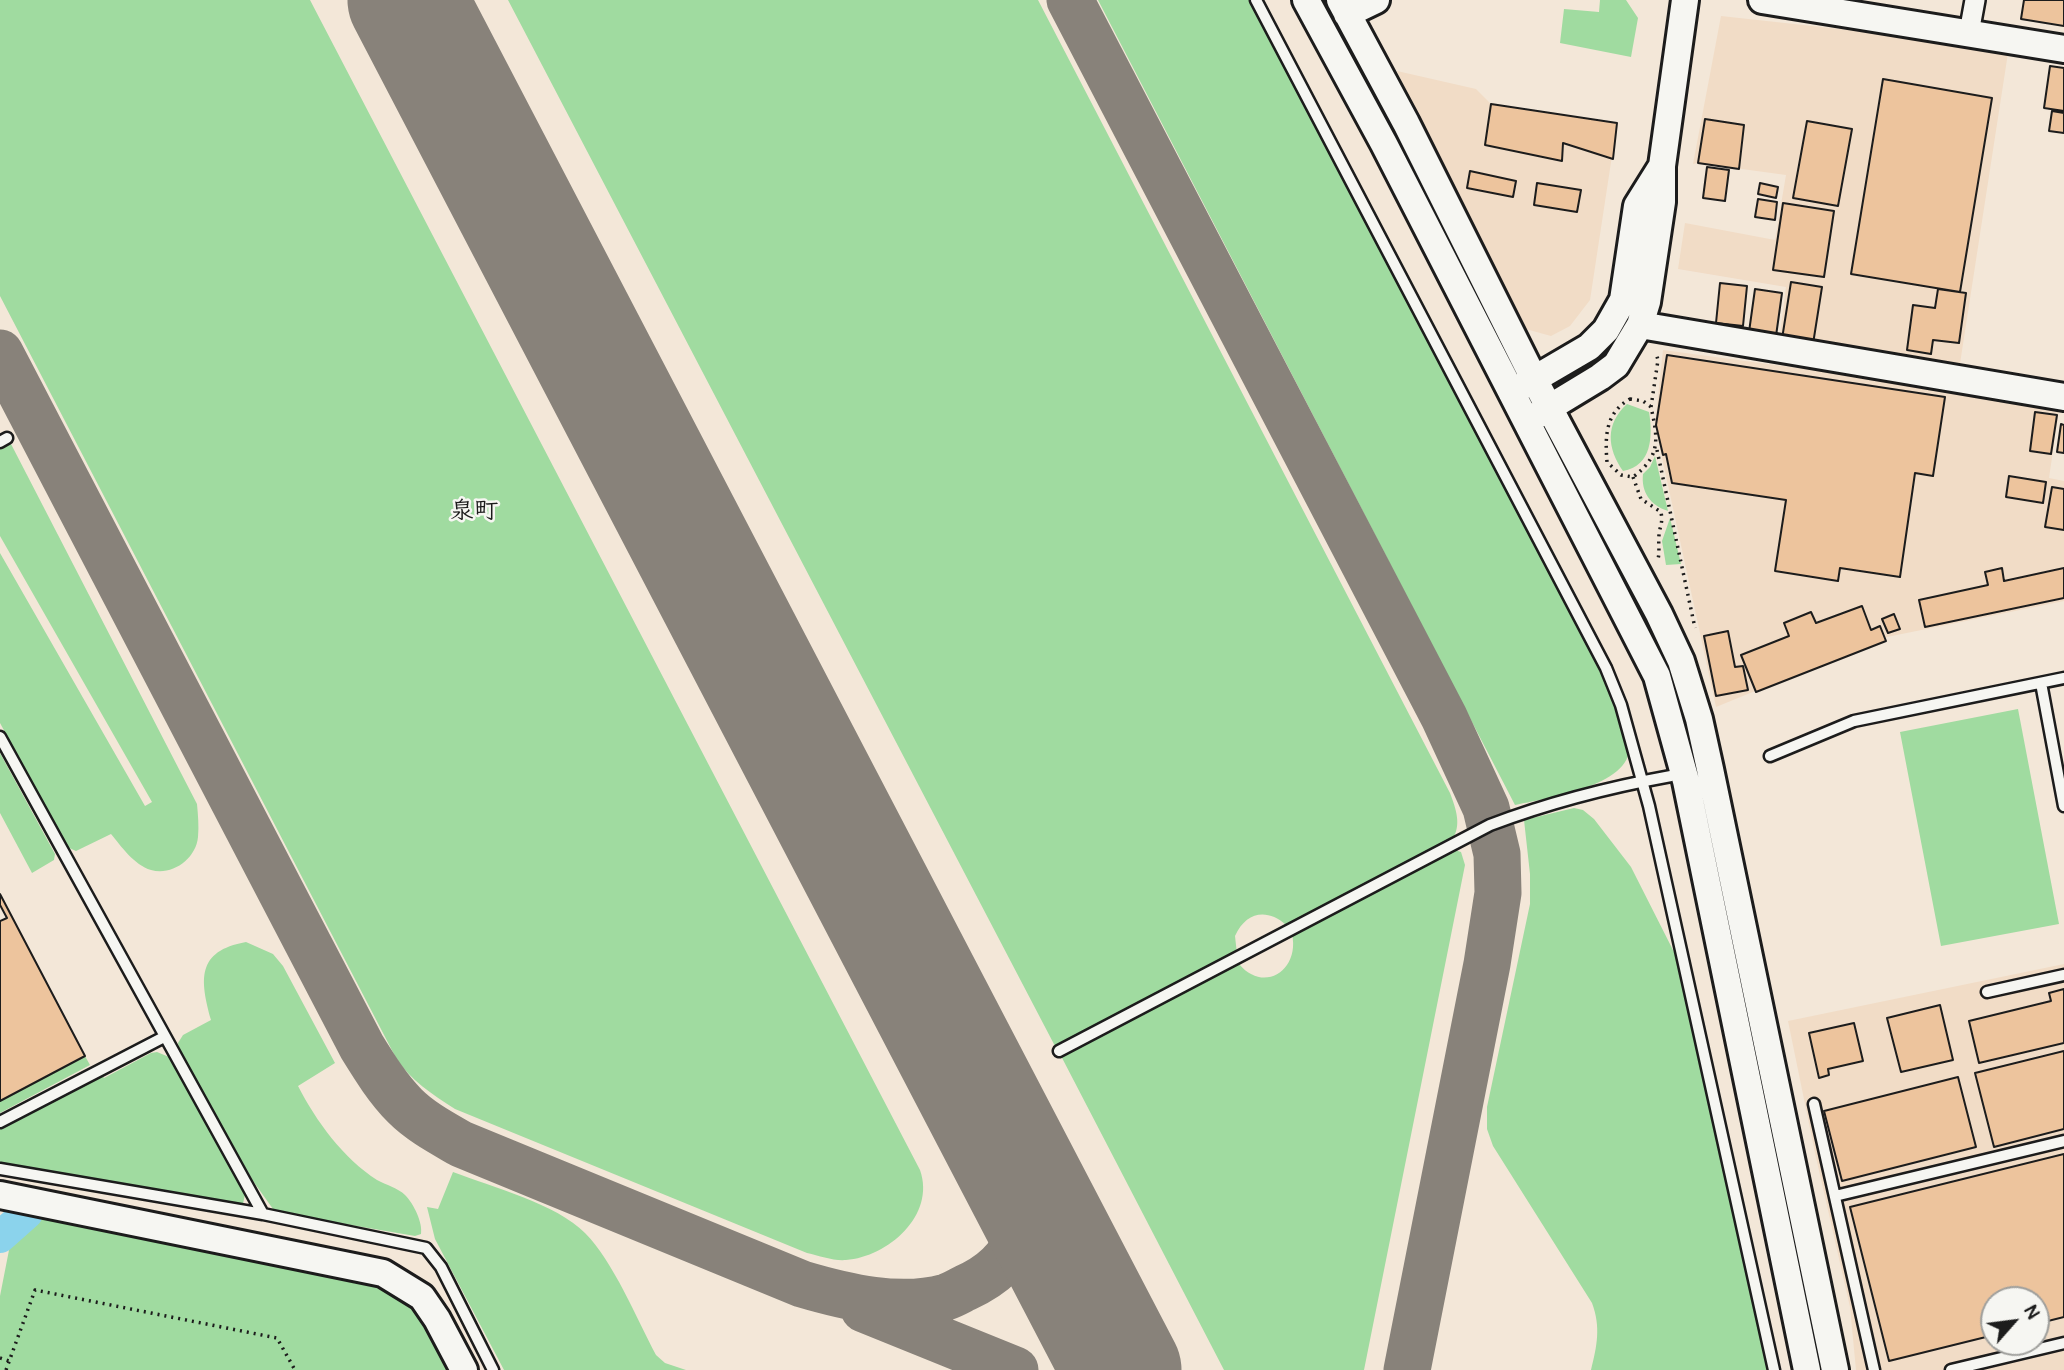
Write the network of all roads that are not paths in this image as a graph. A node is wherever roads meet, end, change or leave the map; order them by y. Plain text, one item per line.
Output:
1 (1256, 0) edge
2 (1306, 0) edge
3 (1376, 0) edge
4 (1685, 0) edge
5 (1762, 0) edge
6 (1975, 0) edge
7 (1344, 7) edge
8 (1969, 33) junction
9 (2064, 49) edge
10 (1662, 166) junction
11 (1640, 326) junction
12 (1522, 386) junction
13 (2064, 397) edge
14 (1538, 415) junction
15 (2064, 678) edge
16 (2040, 683) junction
17 (0, 737) edge
18 (1770, 756) dead end
19 (1671, 776) dead end
20 (1642, 781) junction
21 (2064, 806) edge
22 (2064, 975) edge
23 (1987, 992) dead end
24 (164, 1037) junction
25 (1059, 1051) dead end
26 (1814, 1104) dead end
27 (0, 1122) edge
28 (2064, 1141) edge
29 (0, 1169) edge
30 (0, 1195) edge
31 (1835, 1196) junction
32 (263, 1214) junction
33 (2064, 1343) edge
34 (464, 1370) edge
35 (493, 1370) edge
36 (1773, 1370) edge
37 (1807, 1370) edge
38 (1835, 1370) edge
39 (1874, 1370) edge
40 (1951, 1370) edge

1 - 20 lane
2 - 12 street
3 - 7 street
4 - 10 street
5 - 8 street
6 - 8 street
7 - 12 street
8 - 9 street
10 - 11 street
10 - 12 street
11 - 13 street
11 - 14 street
12 - 14 street
14 - 37 street
14 - 38 street
15 - 16 lane
16 - 18 lane
16 - 21 lane
17 - 24 lane
19 - 20 lane
20 - 25 lane
20 - 36 lane
22 - 23 lane
24 - 27 lane
24 - 32 lane
26 - 31 lane
28 - 31 lane
29 - 32 lane
30 - 34 street
31 - 39 lane
32 - 35 lane
33 - 40 lane

